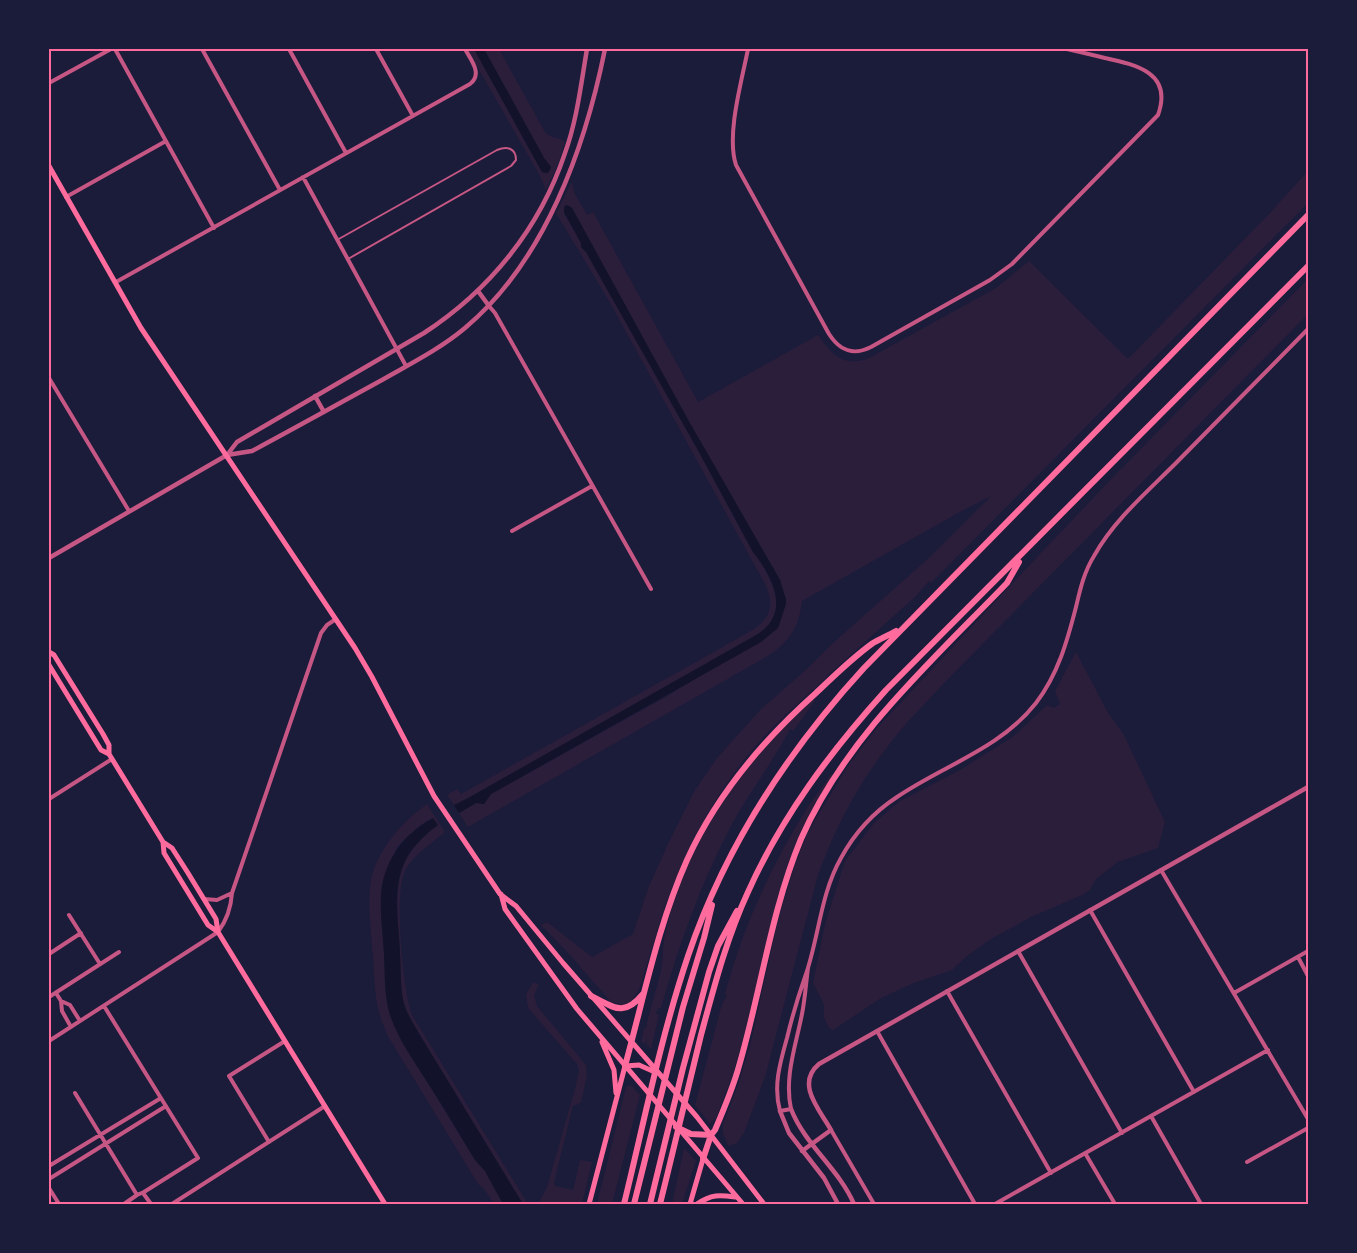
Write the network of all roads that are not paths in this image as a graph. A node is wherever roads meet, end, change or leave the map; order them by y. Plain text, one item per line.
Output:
1 (113, 49) edge
2 (202, 49) edge
3 (289, 49) edge
4 (376, 49) edge
5 (465, 49) edge
6 (587, 49) edge
7 (605, 49) edge
8 (748, 49) edge
9 (1068, 49) edge
10 (49, 83) edge
11 (413, 116) junction
12 (166, 141) junction
13 (346, 153) junction
14 (49, 166) edge
15 (302, 177) junction
16 (280, 190) junction
17 (66, 197) junction
18 (1308, 214) edge
19 (214, 228) junction
20 (337, 240) junction
21 (348, 259) junction
22 (1308, 266) edge
23 (116, 282) junction
24 (478, 291) junction
25 (489, 306) junction
26 (1308, 329) edge
27 (397, 349) junction
28 (406, 366) junction
29 (49, 378) edge
30 (315, 396) junction
31 (324, 412) junction
32 (227, 455) junction
33 (592, 486) junction
34 (129, 511) junction
35 (512, 531) dead end
36 (1023, 554) junction
37 (50, 555) edge
38 (650, 589) dead end
39 (336, 618) junction
40 (902, 629) junction
41 (49, 652) edge
42 (49, 665) edge
43 (110, 757) junction
44 (1308, 787) edge
45 (49, 800) edge
46 (163, 842) junction
47 (1161, 870) junction
48 (715, 889) junction
49 (232, 893) junction
50 (747, 893) junction
51 (500, 894) junction
52 (204, 899) junction
53 (1090, 910) junction
54 (69, 915) dead end
55 (218, 932) junction
56 (81, 933) junction
57 (1018, 951) junction
58 (119, 952) dead end
59 (1308, 952) edge
60 (49, 954) edge
61 (1298, 957) junction
62 (100, 964) junction
63 (808, 968) junction
64 (1308, 976) edge
65 (947, 992) junction
66 (56, 993) junction
67 (644, 993) junction
68 (1234, 993) junction
69 (591, 996) junction
70 (49, 997) edge
71 (61, 1001) junction
72 (104, 1006) junction
73 (80, 1021) junction
74 (71, 1027) junction
75 (877, 1031) junction
76 (598, 1034) junction
77 (49, 1041) edge
78 (285, 1041) junction
79 (632, 1041) junction
80 (1268, 1050) junction
81 (625, 1066) junction
82 (778, 1073) junction
83 (789, 1074) junction
84 (662, 1076) junction
85 (1194, 1092) junction
86 (75, 1094) dead end
87 (161, 1098) junction
88 (616, 1098) junction
89 (166, 1106) junction
90 (325, 1106) junction
91 (792, 1108) junction
92 (780, 1111) junction
93 (1151, 1116) junction
94 (1308, 1119) edge
95 (676, 1127) junction
96 (1308, 1128) edge
97 (831, 1130) junction
98 (1122, 1133) junction
99 (100, 1134) junction
100 (710, 1135) junction
101 (269, 1142) junction
102 (812, 1143) junction
103 (106, 1144) junction
104 (802, 1151) junction
105 (1085, 1153) junction
106 (704, 1159) junction
107 (1247, 1162) dead end
108 (49, 1166) edge
109 (1050, 1173) junction
110 (49, 1179) edge
111 (49, 1188) edge
112 (143, 1193) junction
113 (137, 1195) junction
114 (737, 1197) junction
115 (132, 1198) junction
116 (58, 1204) edge
117 (124, 1204) edge
118 (136, 1204) edge
119 (151, 1204) edge
120 (172, 1204) edge
121 (386, 1204) edge
122 (590, 1204) edge
123 (624, 1204) edge
124 (634, 1204) edge
125 (650, 1204) edge
126 (660, 1204) edge
127 (690, 1204) edge
128 (697, 1204) edge
129 (743, 1204) edge
130 (764, 1204) edge
131 (838, 1204) edge
132 (854, 1204) edge
133 (874, 1204) edge
134 (975, 1204) edge
135 (995, 1204) edge
136 (1115, 1204) edge
137 (1201, 1204) edge

1 - 10 street
1 - 12 street
2 - 16 street
3 - 13 street
4 - 11 street
5 - 11 street
6 - 24 street
7 - 25 street
8 - 9 street
11 - 13 street
12 - 17 street
12 - 19 street
13 - 15 street
14 - 17 main road
15 - 16 street
15 - 20 street
16 - 19 street
17 - 23 main road
18 - 40 highway
19 - 23 street
20 - 21 street
20 - 21 lane
21 - 27 street
22 - 36 highway
23 - 32 main road
24 - 25 street
24 - 27 street
25 - 28 street
25 - 33 street
26 - 63 street
27 - 28 street
27 - 30 street
28 - 31 street
29 - 34 street
30 - 31 street
30 - 32 street
31 - 32 street
32 - 34 street
32 - 39 main road
33 - 35 street
33 - 38 street
34 - 37 street
36 - 50 highway
36 - 100 highway
39 - 49 street
39 - 51 main road
40 - 48 highway
40 - 67 highway
41 - 43 main road
42 - 43 main road
43 - 45 street
43 - 46 main road
44 - 47 street
46 - 52 main road
46 - 55 main road
47 - 53 street
47 - 68 street
48 - 123 highway
48 - 124 highway
49 - 52 street
49 - 55 street
50 - 125 highway
50 - 126 highway
51 - 69 main road
51 - 76 main road
52 - 55 main road
53 - 57 street
53 - 85 street
54 - 56 street
55 - 72 street
55 - 78 main road
56 - 60 street
56 - 62 street
57 - 65 street
57 - 98 street
58 - 62 street
59 - 61 street
61 - 64 street
61 - 68 street
62 - 66 street
63 - 82 street
63 - 83 street
65 - 75 street
65 - 109 street
66 - 70 street
66 - 71 street
67 - 69 highway
67 - 79 highway
68 - 80 street
69 - 79 main road
71 - 73 street
71 - 74 street
72 - 73 street
72 - 87 street
73 - 74 street
74 - 77 street
75 - 97 street
75 - 134 street
76 - 81 main road
76 - 88 main road
78 - 90 main road
78 - 101 street
79 - 81 highway
79 - 84 main road
80 - 85 street
80 - 94 street
81 - 84 main road
81 - 88 main road
81 - 95 main road
82 - 83 street
82 - 92 street
83 - 91 street
84 - 100 main road
85 - 93 street
86 - 99 street
87 - 89 street
87 - 99 street
88 - 122 main road
89 - 103 street
89 - 112 street
90 - 101 street
90 - 121 main road
91 - 92 street
91 - 102 street
92 - 104 street
93 - 98 street
93 - 137 street
95 - 100 highway
95 - 106 main road
96 - 107 street
97 - 102 street
97 - 133 street
98 - 105 street
99 - 103 street
99 - 108 street
100 - 106 highway
100 - 130 main road
101 - 120 street
102 - 104 street
102 - 132 street
103 - 110 street
103 - 113 street
104 - 131 street
105 - 109 street
105 - 136 street
106 - 114 main road
106 - 127 main road
109 - 135 street
111 - 116 street
112 - 113 street
112 - 119 street
113 - 115 street
114 - 128 main road
114 - 129 main road
115 - 117 street
115 - 118 street

